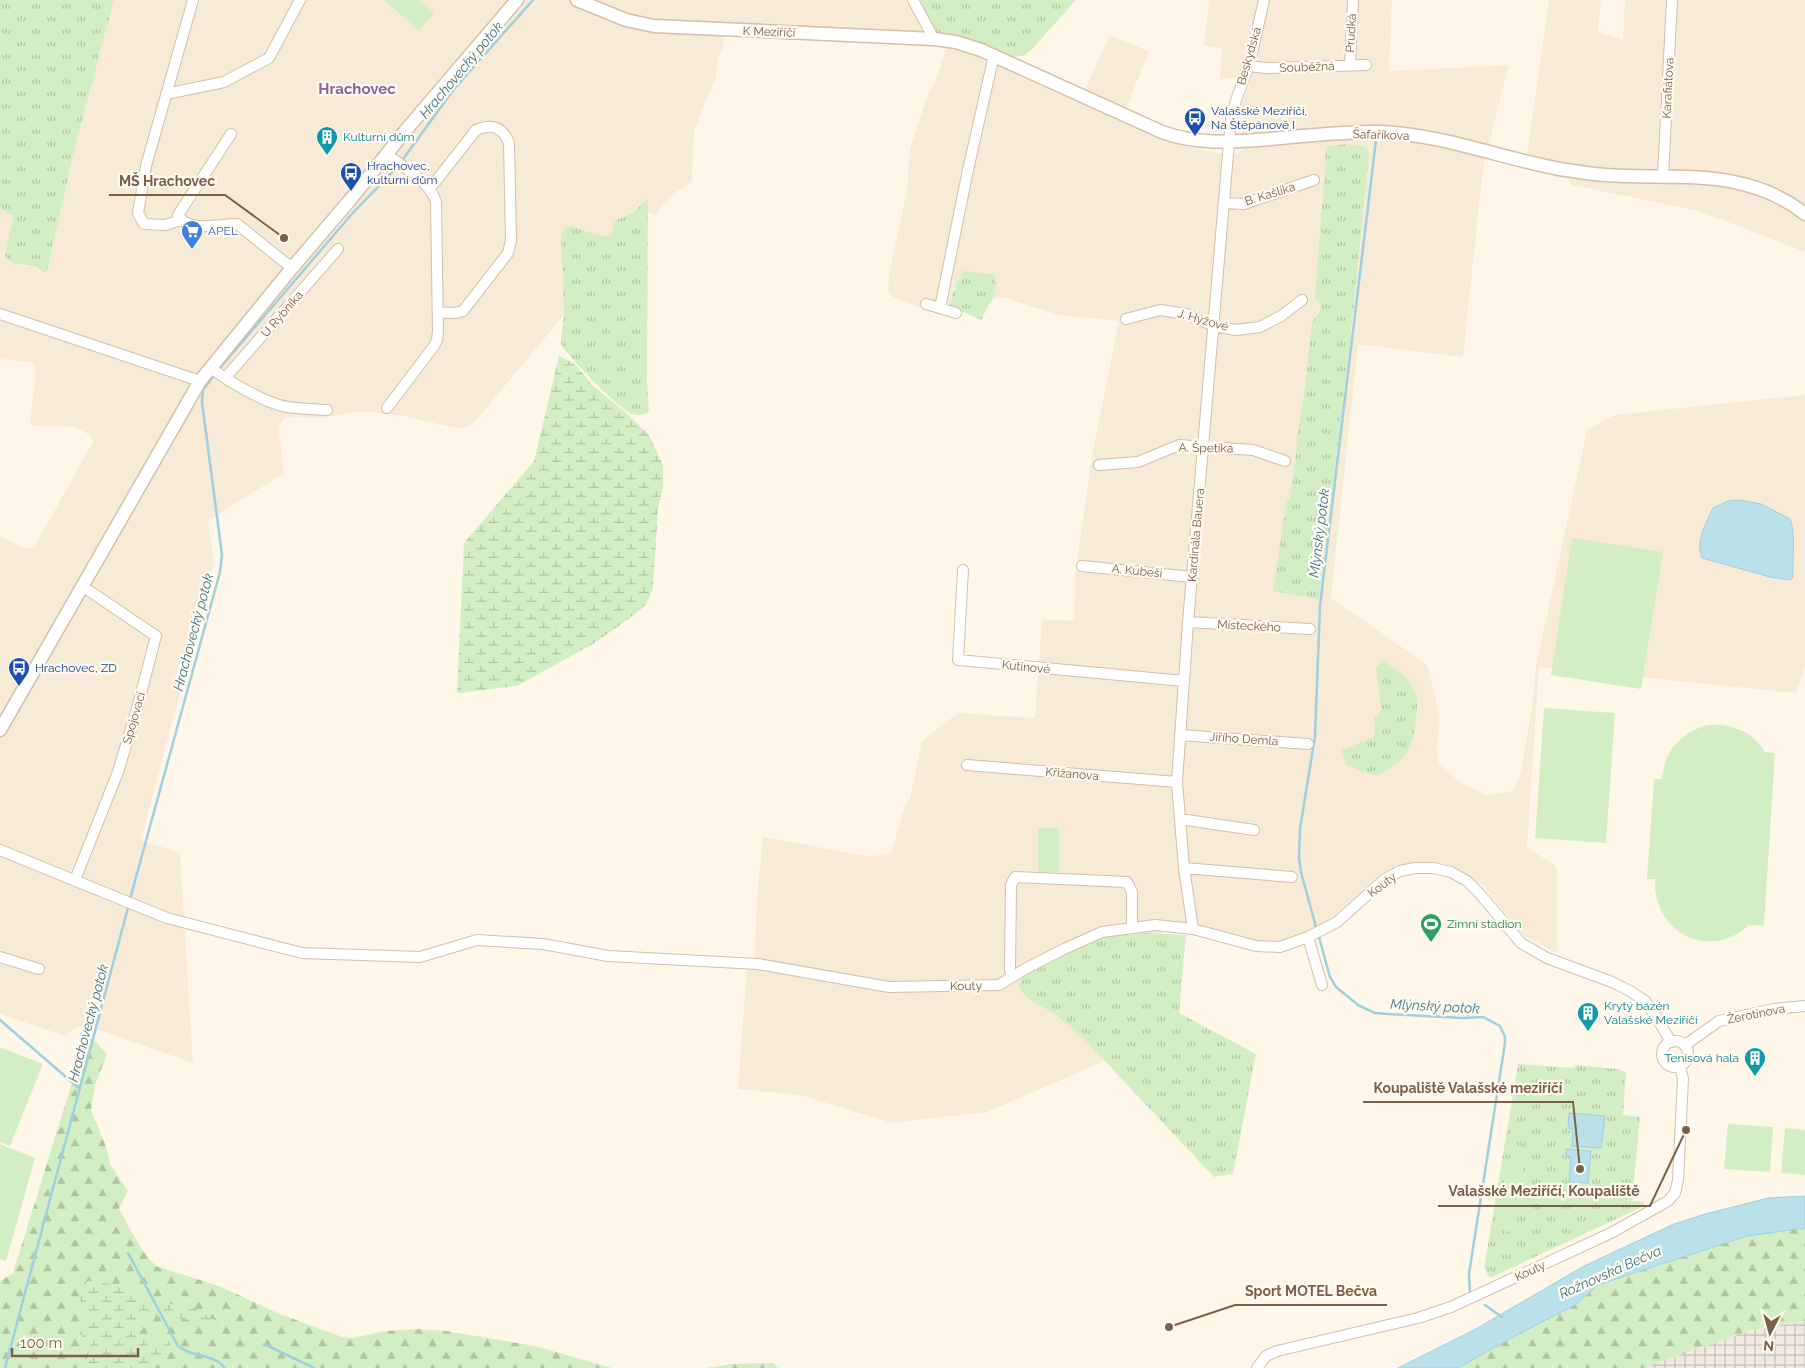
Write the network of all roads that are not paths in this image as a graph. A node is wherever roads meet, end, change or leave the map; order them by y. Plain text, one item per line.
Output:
1 (193, 0) edge
2 (300, 0) edge
3 (517, 0) edge
4 (577, 0) edge
5 (913, 0) edge
6 (1264, 0) edge
7 (1353, 0) edge
8 (1672, 0) edge
9 (934, 39) junction
10 (965, 45) joint
11 (994, 55) junction
12 (1350, 65) junction
13 (1366, 65) dead end
14 (1248, 66) junction
15 (166, 94) junction
16 (231, 134) dead end
17 (1229, 142) junction
18 (391, 157) junction
19 (1663, 176) junction
20 (1314, 180) dead end
21 (429, 188) junction
22 (1224, 203) junction
23 (1805, 214) edge
24 (181, 220) junction
25 (338, 249) dead end
26 (292, 268) junction
27 (1302, 300) dead end
28 (926, 304) dead end
29 (940, 308) junction
30 (438, 312) junction
31 (956, 313) dead end
32 (0, 314) edge
33 (1126, 319) dead end
34 (1214, 326) junction
35 (217, 373) junction
36 (200, 381) junction
37 (387, 408) dead end
38 (327, 410) dead end
39 (1203, 446) junction
40 (1284, 461) dead end
41 (1098, 465) dead end
42 (1082, 566) dead end
43 (963, 570) dead end
44 (1192, 577) junction
45 (82, 586) junction
46 (1188, 622) junction
47 (1310, 629) dead end
48 (1184, 681) junction
49 (0, 730) edge
50 (1180, 734) junction
51 (1308, 744) dead end
52 (967, 765) dead end
53 (1177, 782) junction
54 (1180, 819) junction
55 (1254, 830) dead end
56 (0, 850) edge
57 (1184, 868) junction
58 (1292, 878) dead end
59 (75, 880) junction
60 (1132, 928) junction
61 (1192, 929) junction
62 (1308, 937) junction
63 (0, 957) edge
64 (39, 969) dead end
65 (1012, 977) junction
66 (1322, 985) dead end
67 (1805, 1006) edge
68 (1671, 1042) junction
69 (1685, 1045) junction
70 (1680, 1066) junction
71 (1257, 1368) edge

1 - 15 street
2 - 15 street
3 - 18 street
4 - 9 street, K Meziříčí
5 - 9 street
6 - 14 street, Beskydská
7 - 12 street, Prudká
8 - 19 street, Karafiátova
9 - 10 street, K Meziříčí
10 - 11 street, Šafaříkova
11 - 17 street, Šafaříkova
11 - 29 street
12 - 13 street, Souběžná
12 - 14 street, Souběžná
14 - 17 street, Beskydská
15 - 24 street
16 - 24 street
17 - 19 street, Šafaříkova
17 - 22 street, Kardinála Bauera
18 - 21 street
18 - 26 street
19 - 23 street, Šafaříkova
20 - 22 street, B. Kašlíka
21 - 30 street
21 - 30 street
22 - 34 street, Kardinála Bauera
24 - 26 street
25 - 35 street, U Rybníka
26 - 35 street
27 - 34 street, J. Hýžové
28 - 29 street
29 - 31 street
30 - 37 street
32 - 36 street
33 - 34 street, J. Hýžové
34 - 39 street, Kardinála Bauera
35 - 36 street
35 - 38 street
36 - 45 street
39 - 40 street, A. Špetíka
39 - 41 street, A. Špetíka
39 - 44 street, Kardinála Bauera
42 - 44 street, A. Kubeši
43 - 48 street, Kutinové
44 - 46 street, Kardinála Bauera
45 - 49 street
45 - 59 street, Spojovací
46 - 47 street, Místeckého
46 - 48 street, Kardinála Bauera
48 - 50 street, Kardinála Bauera
50 - 51 street, Jiřího Demla
50 - 53 street, Kardinála Bauera
52 - 53 street, Křižanova
53 - 54 street, Kardinála Bauera
54 - 55 street
54 - 57 street, Kardinála Bauera
56 - 59 street, Kouty
57 - 58 street
57 - 61 street, Kardinála Bauera
59 - 65 street, Kouty
60 - 61 street, Kouty
60 - 65 street, Kouty
60 - 65 street
61 - 62 street, Kouty
62 - 66 street
62 - 68 street, Kouty
63 - 64 street
67 - 69 street, Žerotínova
68 - 69 street
68 - 70 street
69 - 70 street, Kouty
70 - 71 street, Kouty

